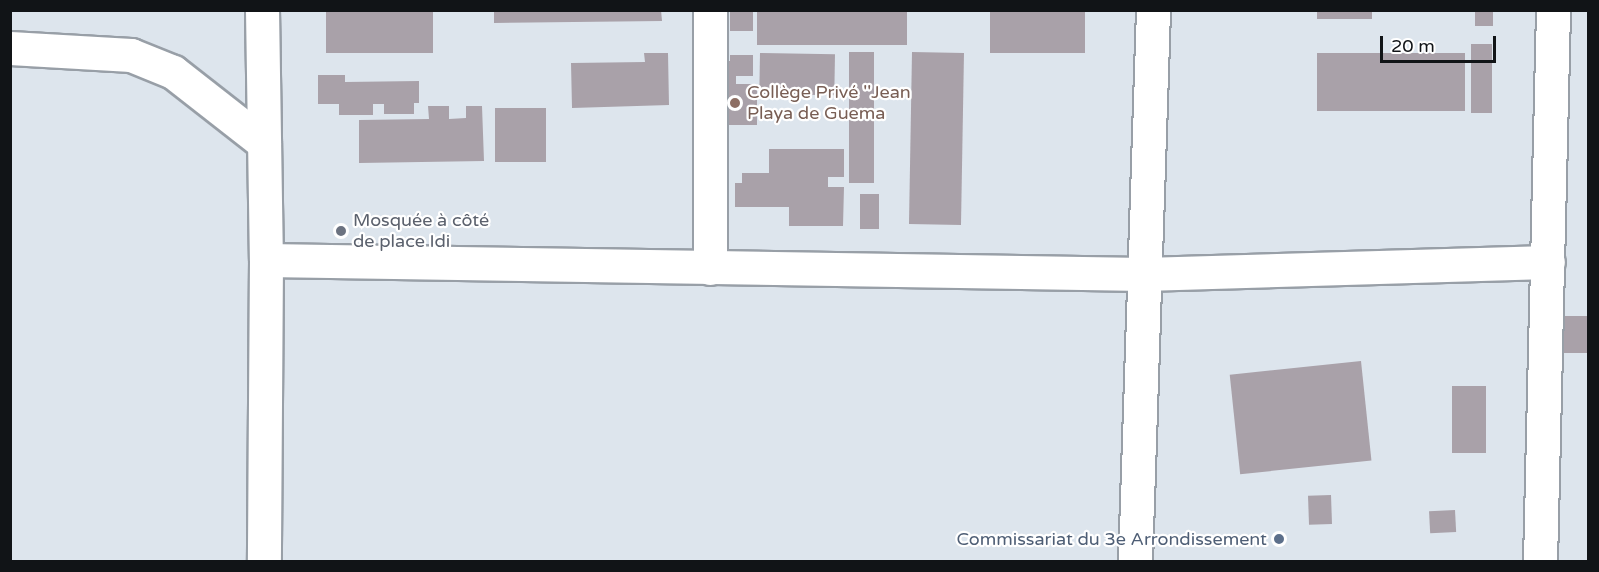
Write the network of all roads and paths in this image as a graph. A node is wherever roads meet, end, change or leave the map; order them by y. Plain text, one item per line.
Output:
1 (262, 10) edge
2 (710, 10) edge
3 (1153, 10) edge
4 (1553, 10) edge
5 (10, 48) edge
6 (264, 143) junction
7 (266, 260) junction
8 (1548, 262) junction
9 (710, 268) junction
10 (1144, 274) junction
11 (264, 561) edge
12 (1135, 561) edge
13 (1540, 561) edge

1 - 6 street
2 - 9 street
3 - 10 street
4 - 8 street
5 - 6 street
6 - 7 street
7 - 9 street
7 - 11 street
8 - 10 street
8 - 13 street
9 - 10 street
10 - 12 street

